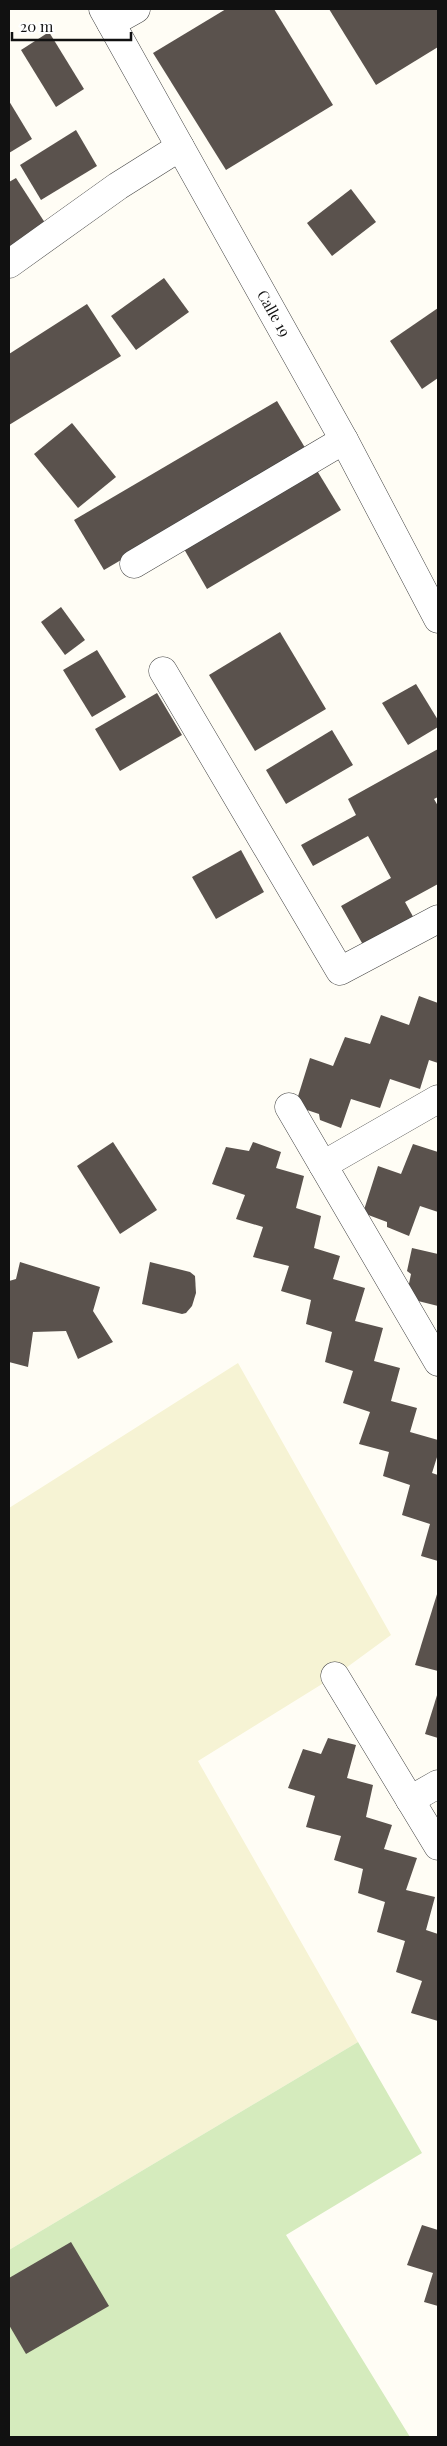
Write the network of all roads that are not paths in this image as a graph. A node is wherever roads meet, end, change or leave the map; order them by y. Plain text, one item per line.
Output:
1 (136, 9) edge
2 (107, 16) edge
3 (180, 147) junction
4 (9, 264) edge
5 (344, 440) junction
6 (134, 564) dead end
7 (438, 619) edge
8 (163, 671) dead end
9 (438, 919) edge
10 (438, 1099) edge
11 (290, 1107) dead end
12 (323, 1165) junction
13 (436, 1354) edge
14 (335, 1676) dead end
15 (438, 1784) edge
16 (410, 1800) junction
17 (438, 1846) edge

1 - 2 street
2 - 3 street, Calle 19
3 - 4 street
3 - 5 street, Calle 19
5 - 6 street
5 - 7 street, Calle 19
8 - 9 street
10 - 12 street
11 - 12 street
12 - 13 street
14 - 16 street
15 - 16 street
16 - 17 street

